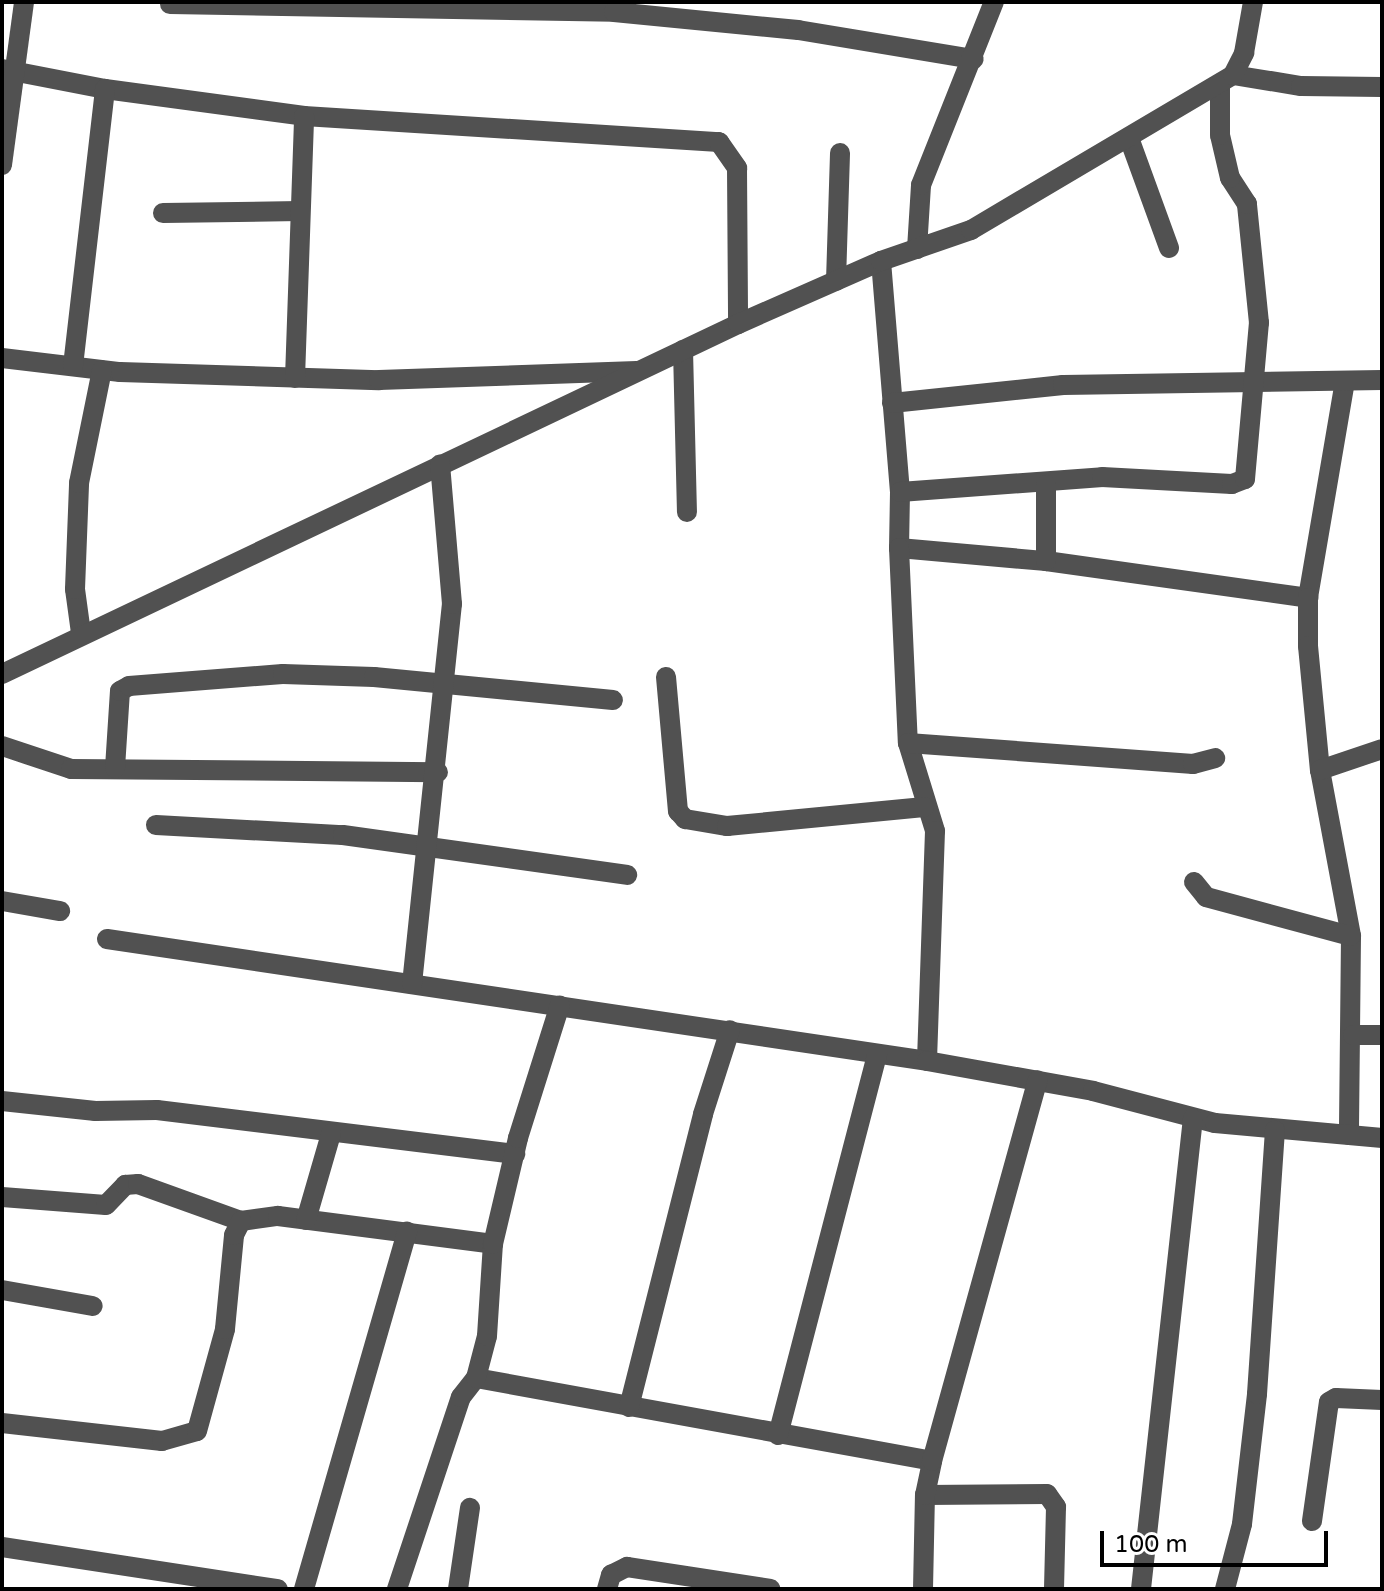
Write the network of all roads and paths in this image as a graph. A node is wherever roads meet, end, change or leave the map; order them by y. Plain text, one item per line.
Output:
1 (24, 2) edge
2 (994, 2) edge
3 (1253, 2) edge
4 (277, 3) edge
5 (170, 4) dead end
6 (377, 4) edge
7 (500, 4) edge
8 (974, 59) junction
9 (10, 71) edge
10 (1226, 80) junction
11 (1382, 87) edge
12 (105, 89) junction
13 (304, 116) junction
14 (1129, 138) junction
15 (840, 153) dead end
16 (2, 165) edge
17 (300, 211) junction
18 (163, 213) dead end
19 (1169, 248) dead end
20 (917, 249) junction
21 (881, 261) junction
22 (836, 281) junction
23 (738, 324) junction
24 (683, 350) junction
25 (2, 358) edge
26 (73, 366) junction
27 (102, 370) junction
28 (646, 370) junction
29 (295, 378) junction
30 (1256, 379) junction
31 (1382, 380) edge
32 (1345, 381) junction
33 (892, 403) junction
34 (440, 465) junction
35 (1046, 485) junction
36 (900, 492) junction
37 (687, 512) dead end
38 (899, 548) junction
39 (1046, 561) junction
40 (1308, 598) junction
41 (81, 633) junction
42 (2, 674) edge
43 (666, 677) dead end
44 (443, 683) junction
45 (613, 700) dead end
46 (908, 743) junction
47 (2, 746) edge
48 (1382, 749) edge
49 (1215, 758) dead end
50 (115, 768) junction
51 (1320, 770) junction
52 (438, 772) junction
53 (924, 807) junction
54 (156, 825) dead end
55 (429, 846) junction
56 (627, 875) dead end
57 (1194, 882) dead end
58 (2, 901) edge
59 (60, 911) dead end
60 (1351, 936) junction
61 (107, 939) dead end
62 (412, 984) junction
63 (560, 1005) junction
64 (730, 1030) junction
65 (1353, 1035) junction
66 (1382, 1035) edge
67 (877, 1055) junction
68 (927, 1061) junction
69 (1038, 1080) junction
70 (2, 1101) edge
71 (1193, 1119) junction
72 (1275, 1131) junction
73 (331, 1134) junction
74 (1349, 1135) junction
75 (1382, 1138) edge
76 (515, 1154) junction
77 (2, 1197) edge
78 (306, 1220) junction
79 (241, 1221) junction
80 (407, 1232) junction
81 (493, 1244) junction
82 (2, 1290) edge
83 (93, 1306) dead end
84 (476, 1378) junction
85 (1382, 1400) edge
86 (629, 1407) junction
87 (2, 1423) edge
88 (778, 1435) junction
89 (932, 1461) junction
90 (925, 1495) junction
91 (470, 1508) dead end
92 (1312, 1521) dead end
93 (2, 1547) edge
94 (688, 1582) edge
95 (278, 1589) edge
96 (304, 1589) edge
97 (397, 1589) edge
98 (458, 1589) edge
99 (607, 1589) edge
100 (770, 1589) edge
101 (923, 1589) edge
102 (1054, 1589) edge
103 (1141, 1589) edge
104 (1225, 1589) edge

1 - 9 street
2 - 8 street
3 - 10 street
4 - 5 street
4 - 6 street
6 - 7 street
7 - 8 street
8 - 20 street
9 - 12 street
9 - 16 street
10 - 11 street
10 - 14 street
10 - 30 street
12 - 13 street
12 - 26 street
13 - 17 street
13 - 23 street
14 - 19 street
14 - 20 street
15 - 22 street
17 - 18 street
17 - 29 street
20 - 21 street
21 - 22 street
21 - 33 street
22 - 23 street
23 - 24 street
24 - 28 street
24 - 37 street
25 - 26 street
26 - 27 street
27 - 29 street
27 - 41 street
28 - 29 street
28 - 34 street
30 - 32 street
30 - 33 street
30 - 35 street
31 - 32 street
32 - 40 street
33 - 36 street
34 - 41 street
34 - 44 street
35 - 36 street
35 - 39 street
36 - 38 street
38 - 39 street
38 - 46 street
39 - 40 street
40 - 51 street
41 - 42 street
43 - 53 street
44 - 45 street
44 - 50 street
44 - 52 street
46 - 49 street
46 - 53 street
47 - 50 street
48 - 51 street
50 - 52 street
51 - 60 street
52 - 55 street
53 - 68 street
54 - 55 street
55 - 56 street
55 - 62 street
57 - 60 street
58 - 59 street
60 - 65 street
61 - 62 street
62 - 63 street
63 - 64 street
63 - 76 street
64 - 67 street
64 - 86 street
65 - 66 street
65 - 74 street
67 - 68 street
67 - 88 street
68 - 69 street
69 - 71 street
69 - 89 street
70 - 73 street
71 - 72 street
71 - 103 street
72 - 74 street
72 - 104 street
73 - 76 street
73 - 78 street
74 - 75 street
76 - 81 street
77 - 79 street
78 - 79 street
78 - 80 street
79 - 87 street
80 - 81 street
80 - 96 street
81 - 84 street
82 - 83 street
84 - 86 street
84 - 97 street
85 - 92 street
86 - 88 street
88 - 89 street
89 - 90 street
90 - 101 street
90 - 102 street
91 - 98 street
93 - 95 street
94 - 99 street
94 - 100 street

